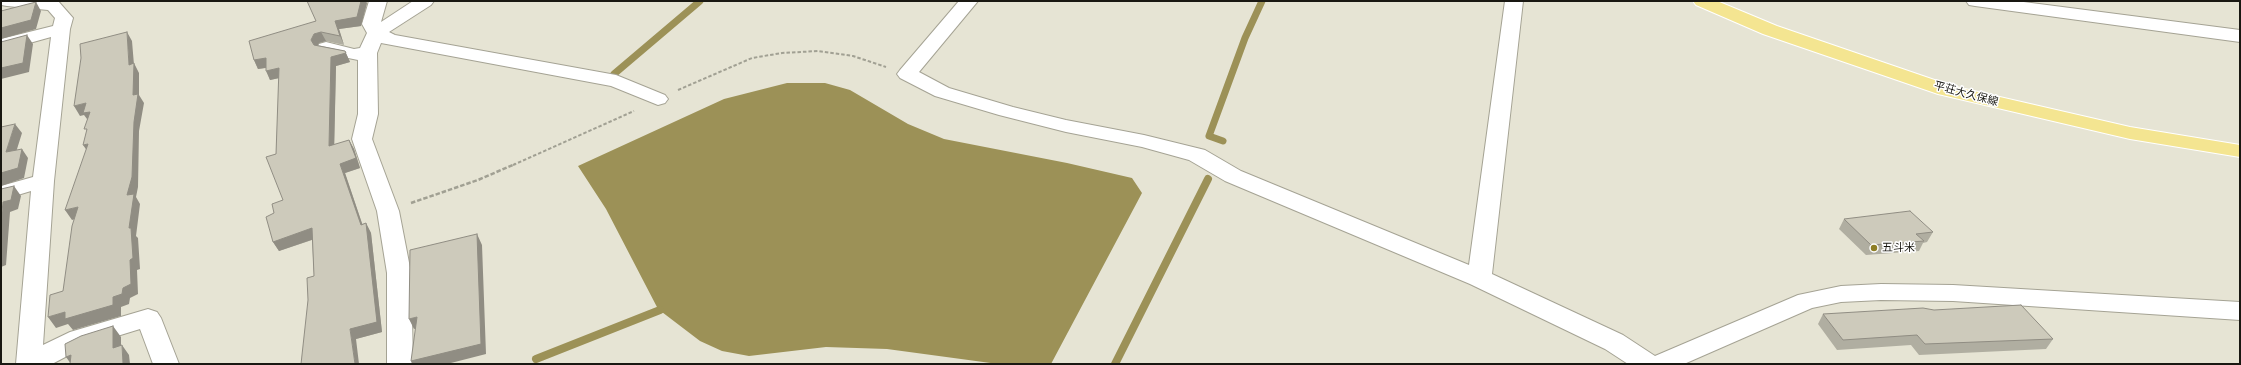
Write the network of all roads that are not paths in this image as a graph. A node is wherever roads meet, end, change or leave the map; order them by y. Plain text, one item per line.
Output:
1 (7, 1) edge
2 (378, 1) edge
3 (425, 1) edge
4 (969, 1) edge
5 (1514, 1) edge
6 (1702, 1) edge
7 (1976, 1) edge
8 (60, 29) junction
9 (376, 33) junction
10 (2240, 36) edge
11 (1, 45) edge
12 (326, 48) edge
13 (368, 53) junction
14 (658, 99) dead end
15 (2240, 151) edge
16 (43, 181) junction
17 (1, 193) edge
18 (1479, 278) junction
19 (2240, 311) edge
20 (30, 364) edge
21 (166, 364) edge
22 (400, 364) edge
23 (1648, 364) edge
24 (1660, 364) edge

1 - 8 street
2 - 9 street
3 - 9 street
4 - 18 street
5 - 18 street
6 - 15 main road, 平荘大久保線
7 - 10 street
8 - 11 street
8 - 16 street
9 - 13 street
9 - 14 street
12 - 13 street
13 - 22 street
16 - 17 street
16 - 20 street
18 - 23 street
19 - 24 street
20 - 21 street

